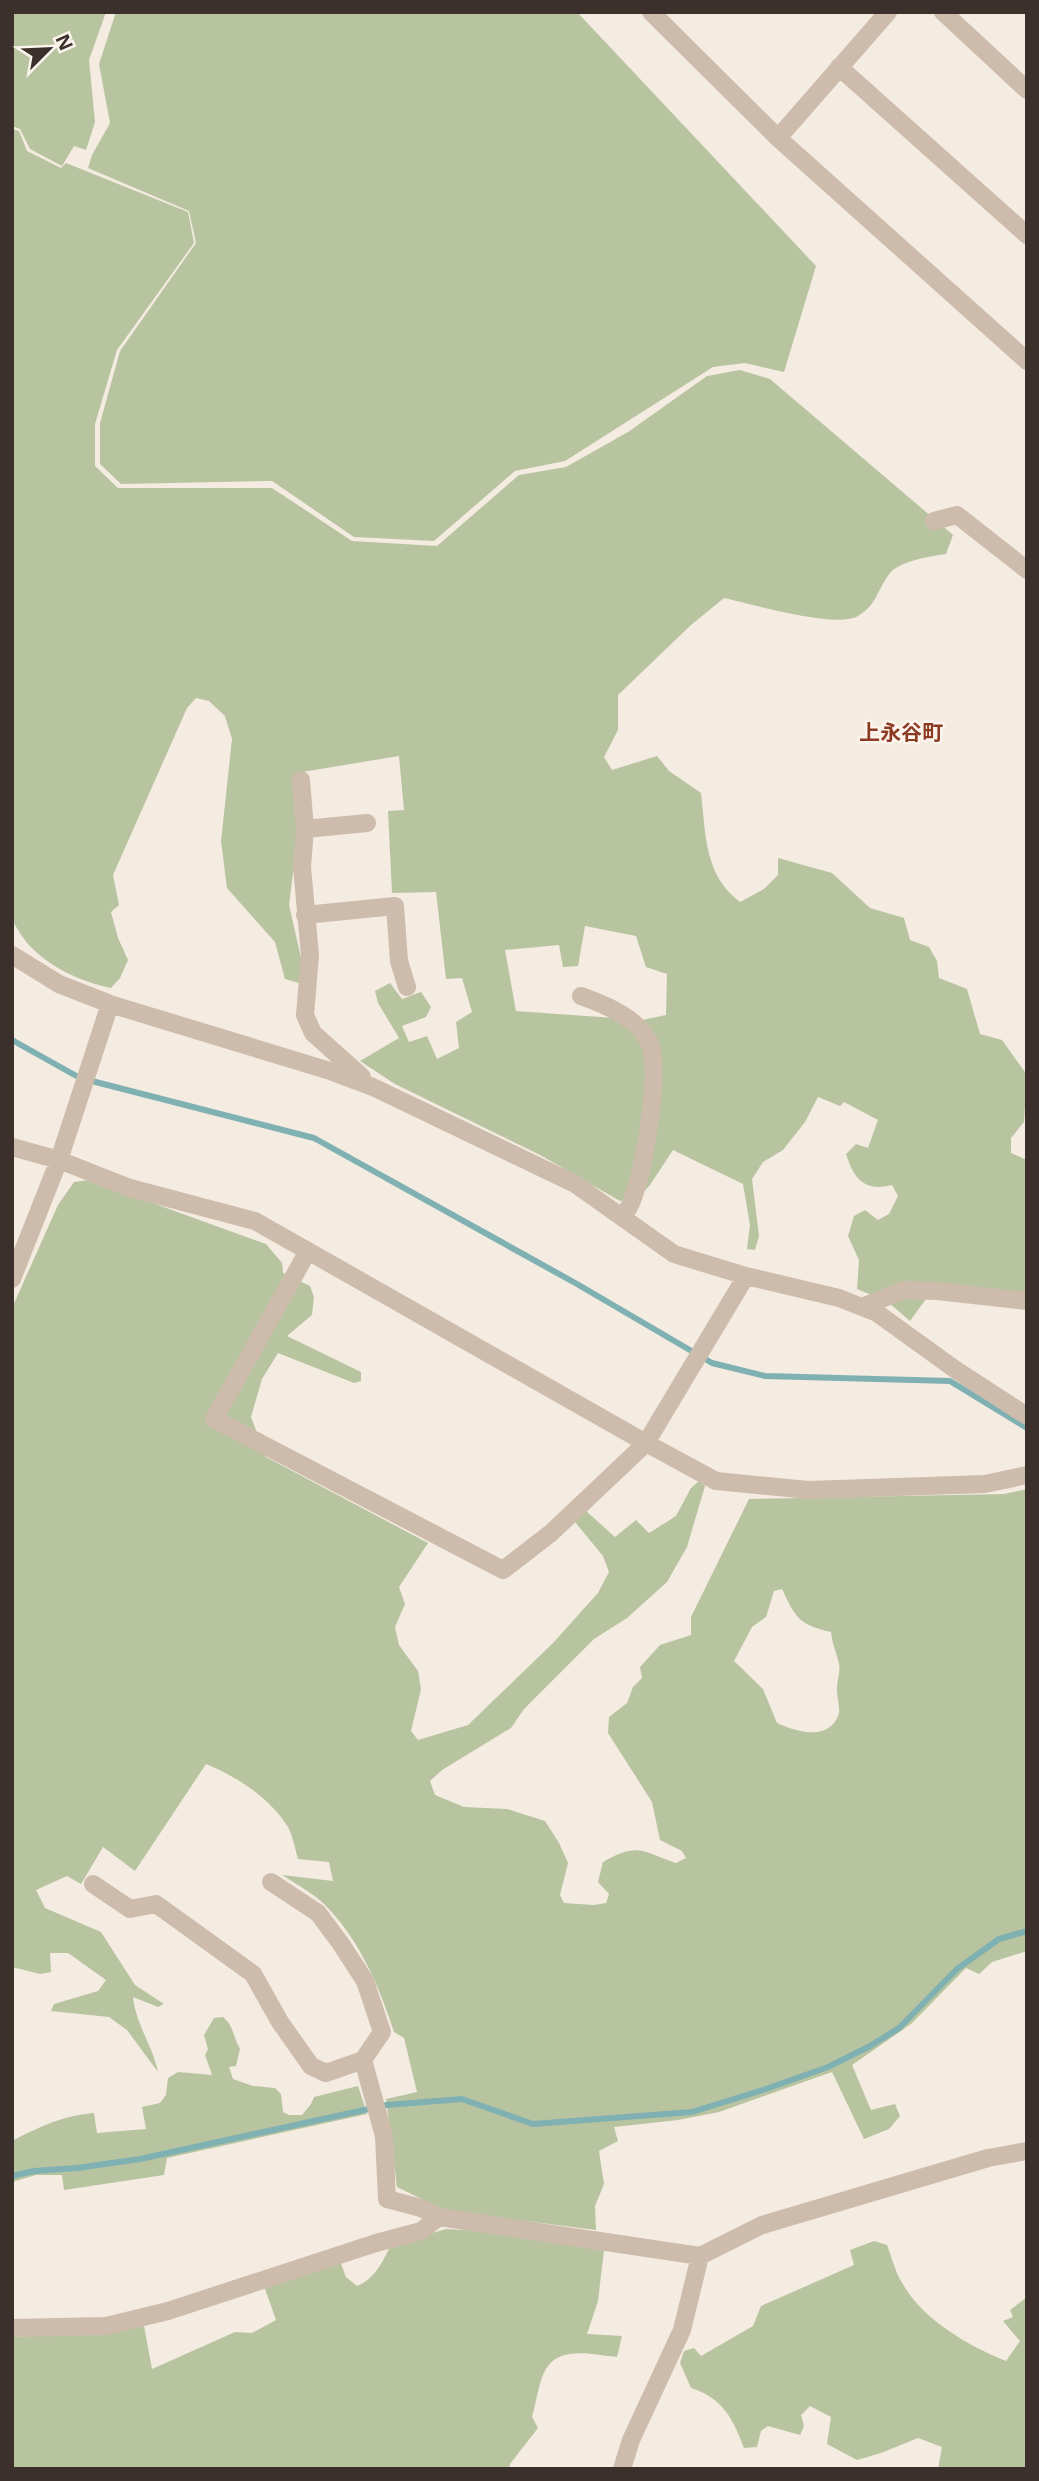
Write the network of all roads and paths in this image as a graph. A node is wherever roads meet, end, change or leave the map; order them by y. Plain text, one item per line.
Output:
1 (651, 12) edge
2 (888, 12) edge
3 (943, 12) edge
4 (839, 67) junction
5 (1027, 90) edge
6 (778, 138) junction
7 (1027, 235) edge
8 (1027, 362) edge
9 (934, 521) dead end
10 (1027, 570) edge
11 (300, 780) dead end
12 (367, 823) dead end
13 (306, 829) junction
14 (305, 915) junction
15 (12, 955) edge
16 (407, 987) dead end
17 (581, 996) dead end
18 (110, 1004) junction
19 (373, 1087) junction
20 (12, 1147) edge
21 (59, 1160) junction
22 (623, 1217) junction
23 (308, 1251) junction
24 (746, 1276) junction
25 (12, 1279) edge
26 (1027, 1301) edge
27 (862, 1307) junction
28 (1027, 1416) edge
29 (646, 1443) junction
30 (1027, 1475) edge
31 (271, 1882) dead end
32 (93, 1884) dead end
33 (363, 2060) junction
34 (1027, 2151) edge
35 (439, 2217) junction
36 (700, 2256) junction
37 (12, 2328) edge
38 (622, 2469) edge

1 - 6 street
2 - 4 street
3 - 5 street
4 - 6 street
4 - 7 street
6 - 8 street
9 - 10 street
11 - 13 street
12 - 13 street
13 - 14 street
14 - 16 street
14 - 19 street
15 - 18 street
17 - 22 street
18 - 19 street
18 - 21 street
19 - 22 street
20 - 21 street
21 - 23 street
21 - 25 street
22 - 24 street
23 - 29 street
23 - 29 street
24 - 27 street
24 - 29 street
26 - 27 street
27 - 28 street
29 - 30 street
31 - 33 street
32 - 33 street
33 - 35 street
34 - 36 street
35 - 36 street
35 - 37 street
36 - 38 street

